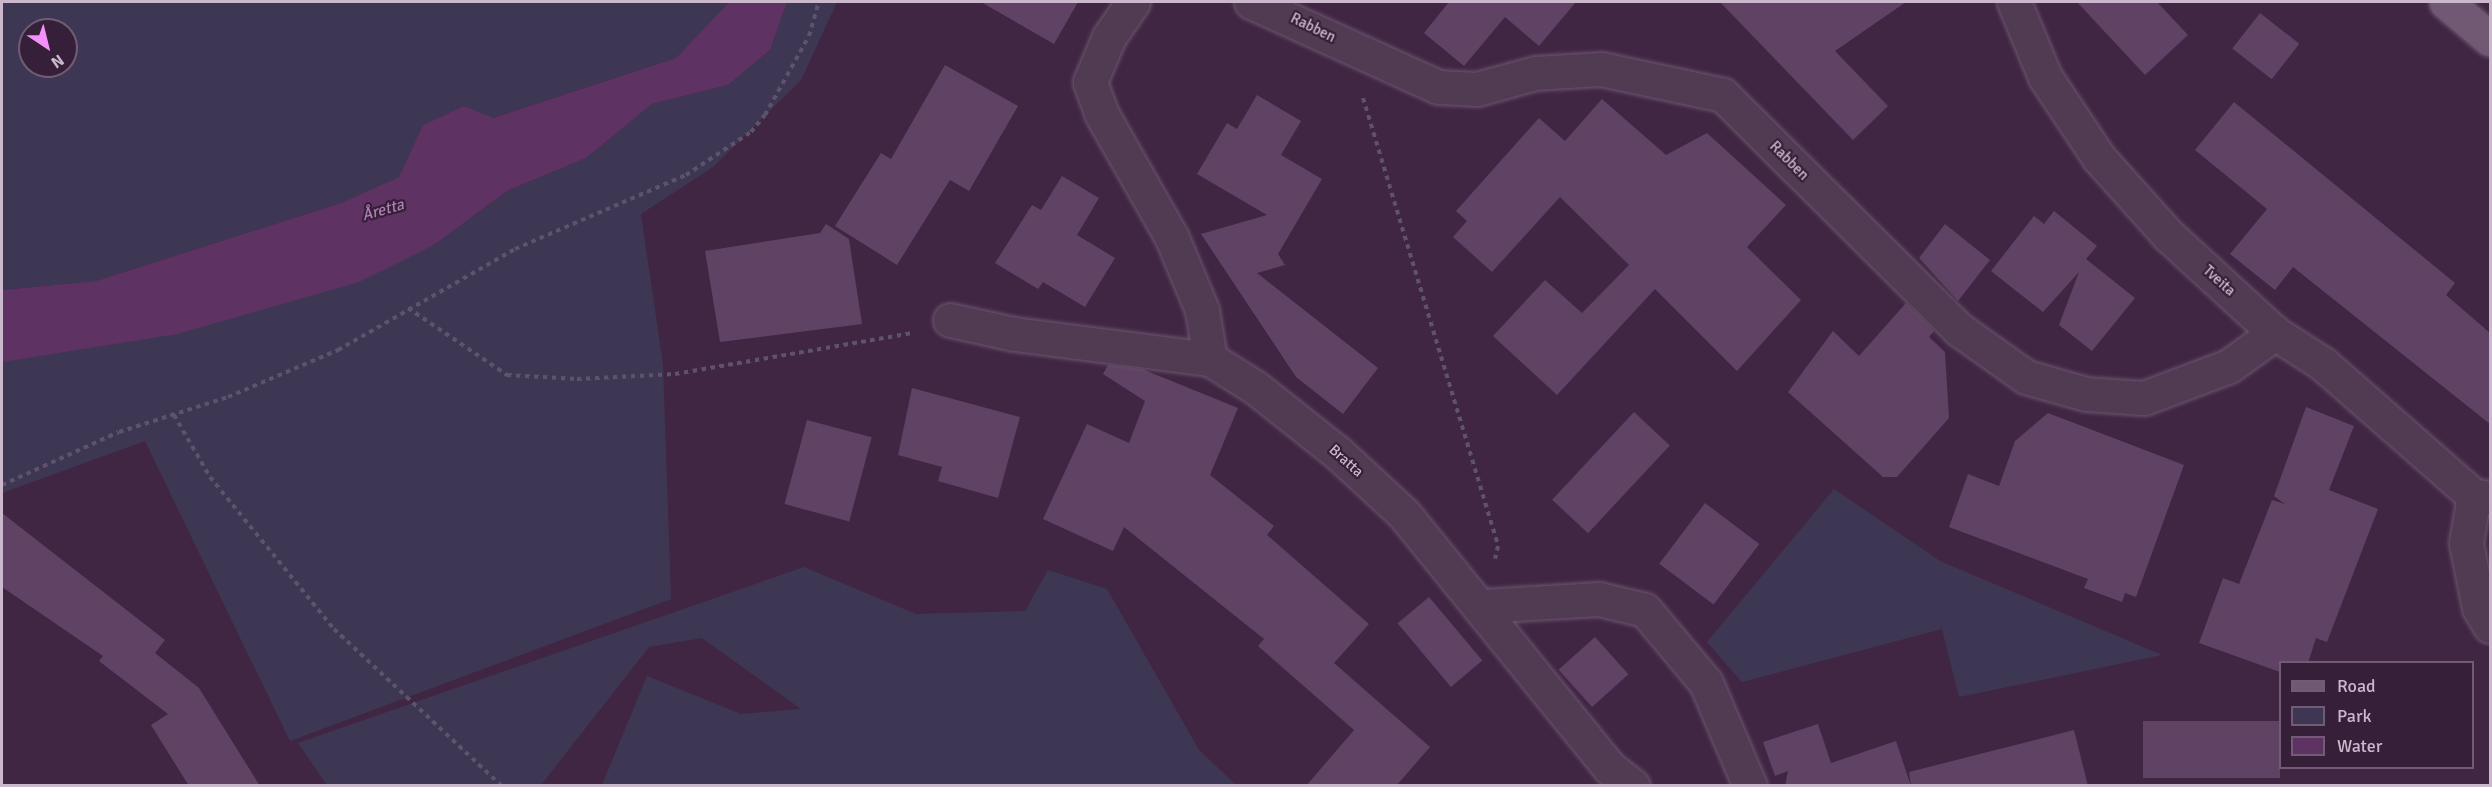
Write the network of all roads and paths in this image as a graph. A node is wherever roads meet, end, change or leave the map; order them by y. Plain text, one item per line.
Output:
1 (819, 2) edge
2 (1133, 2) edge
3 (1251, 2) edge
4 (2014, 2) edge
5 (2446, 2) edge
6 (2490, 39) edge
7 (1347, 45) junction
8 (408, 308) junction
9 (936, 326) joint
10 (2275, 333) junction
11 (1210, 359) junction
12 (174, 415) junction
13 (2, 485) edge
14 (2482, 497) edge
15 (1481, 606) junction
16 (2490, 627) edge
17 (502, 786) edge
18 (1632, 786) edge
19 (1750, 786) edge

1 - 8 path
2 - 11 street
3 - 7 street, Rabben
4 - 10 street, Tveita
5 - 6 main road
7 - 10 street, Rabben
7 - 15 path
8 - 9 path
8 - 12 path
9 - 11 street, Bratta
10 - 14 street, Tveita
11 - 15 street, Bratta
12 - 13 path
12 - 17 path
14 - 16 street
15 - 18 street, Bratta
15 - 19 street

